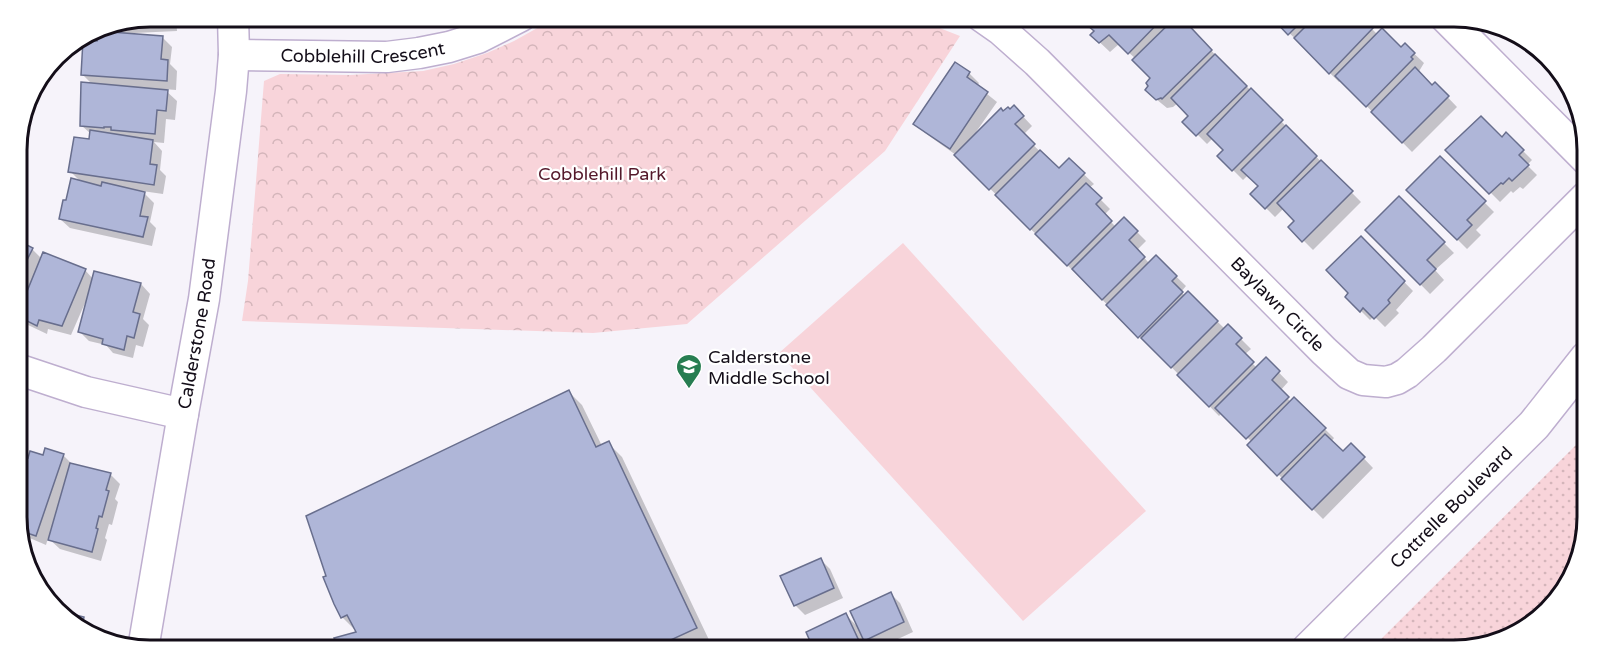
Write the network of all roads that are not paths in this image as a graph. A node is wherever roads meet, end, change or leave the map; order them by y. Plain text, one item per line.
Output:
1 (233, 27) edge
2 (500, 27) edge
3 (997, 27) edge
4 (1455, 27) edge
5 (234, 55) junction
6 (1577, 150) edge
7 (1577, 206) edge
8 (1577, 371) edge
9 (27, 372) edge
10 (183, 414) junction
11 (145, 640) edge
12 (1318, 640) edge

1 - 5 street, Calderstone Road
2 - 5 street, Cobblehill Crescent
3 - 7 street, Baylawn Circle
4 - 6 street
5 - 10 street, Calderstone Road
8 - 12 main road, Cottrelle Boulevard
9 - 10 street
10 - 11 street, Calderstone Road

